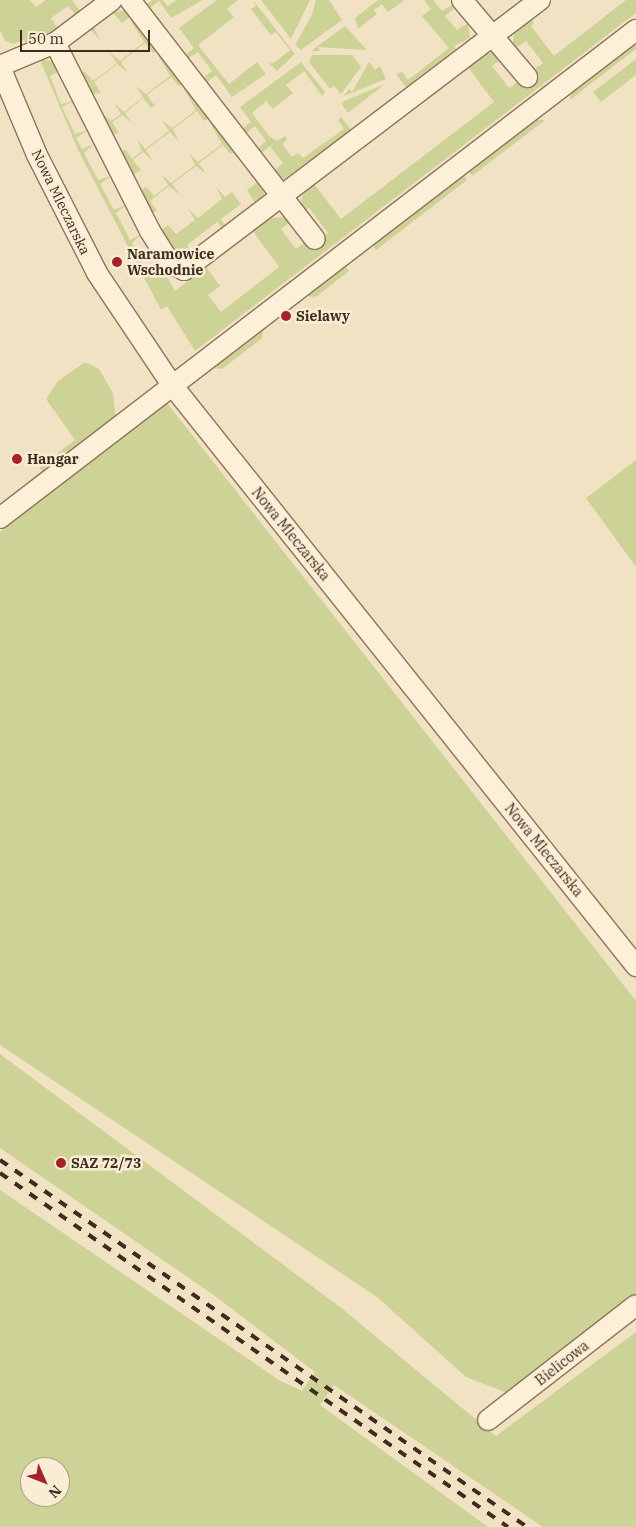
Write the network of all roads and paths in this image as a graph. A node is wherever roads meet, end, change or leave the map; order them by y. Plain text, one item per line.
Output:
1 (112, 0) edge
2 (130, 0) edge
3 (462, 0) edge
4 (540, 0) edge
5 (636, 30) edge
6 (493, 36) junction
7 (55, 43) junction
8 (0, 67) edge
9 (527, 77) dead end
10 (283, 198) junction
11 (315, 239) dead end
12 (172, 385) junction
13 (0, 518) edge
14 (636, 966) edge
15 (636, 1305) edge
16 (488, 1420) dead end

1 - 7 street
2 - 10 street
3 - 6 street
4 - 6 street
5 - 12 street
6 - 9 street
6 - 10 street
7 - 8 street
7 - 10 street
8 - 12 street, Nowa Mleczarska
10 - 11 street
12 - 13 street
12 - 14 street, Nowa Mleczarska
15 - 16 street, Bielicowa

